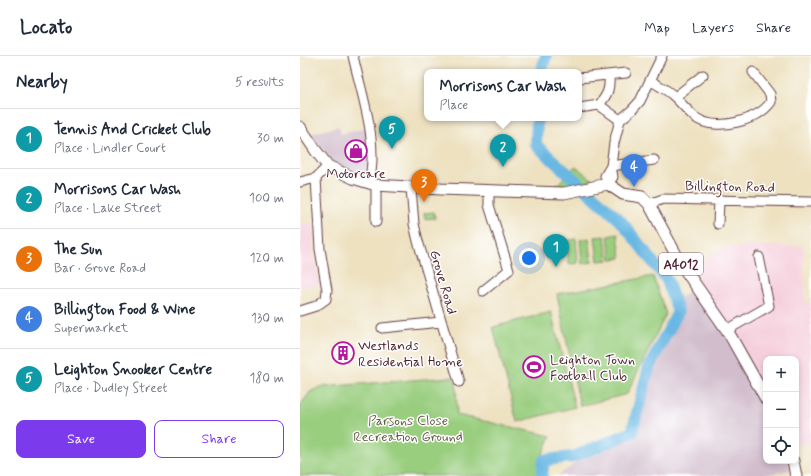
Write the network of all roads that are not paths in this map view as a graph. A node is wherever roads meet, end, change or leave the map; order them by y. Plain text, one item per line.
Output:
1 (353, 56) edge
2 (662, 56) edge
3 (753, 72) dead end
4 (626, 73) dead end
5 (609, 75) junction
6 (703, 75) dead end
7 (582, 78) edge
8 (651, 81) junction
9 (675, 97) junction
10 (599, 105) junction
11 (582, 108) edge
12 (620, 120) junction
13 (300, 127) edge
14 (654, 160) dead end
15 (328, 166) junction
16 (611, 166) junction
17 (316, 178) junction
18 (300, 182) edge
19 (373, 184) junction
20 (603, 185) junction
21 (411, 188) junction
22 (489, 190) junction
23 (719, 200) junction
24 (811, 202) edge
25 (649, 204) junction
26 (376, 222) dead end
27 (718, 224) dead end
28 (759, 257) dead end
29 (483, 291) dead end
30 (300, 311) edge
31 (442, 322) junction
32 (382, 328) dead end
33 (726, 330) junction
34 (459, 382) dead end
35 (763, 394) edge
36 (794, 464) edge
37 (796, 476) edge

1 - 19 street
2 - 8 street
3 - 9 street
4 - 5 street
5 - 7 street
5 - 10 street
6 - 9 street
8 - 9 street
8 - 12 street
10 - 11 street
10 - 12 street
12 - 16 street
13 - 15 main road
14 - 16 street
15 - 17 street
15 - 19 main road
16 - 20 street
17 - 18 street
17 - 30 street
19 - 21 main road
19 - 26 street
20 - 22 main road
20 - 25 main road
21 - 22 main road
21 - 31 street, Grove Road
22 - 29 street
23 - 24 street, Billington Road
23 - 25 street, Billington Road
23 - 27 street
25 - 33 main road, A4012
28 - 33 street
31 - 32 street
31 - 34 street, Grove Road
33 - 35 main road, A4012
36 - 37 main road

